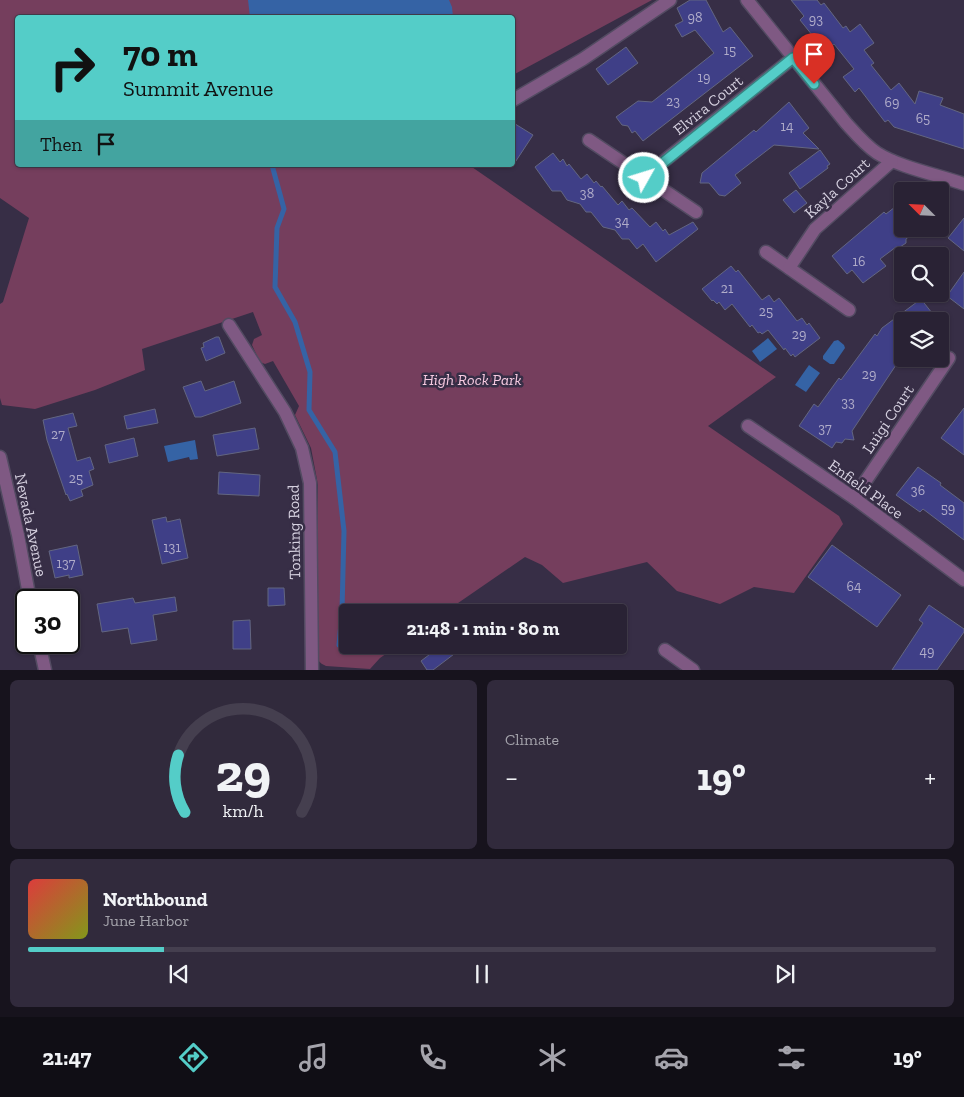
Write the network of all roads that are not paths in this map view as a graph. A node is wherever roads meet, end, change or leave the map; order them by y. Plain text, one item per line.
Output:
1 (670, 0) edge
2 (746, 0) edge
3 (793, 58) junction
4 (515, 99) edge
5 (589, 140) dead end
6 (892, 160) junction
7 (644, 178) junction
8 (964, 184) edge
9 (696, 212) dead end
10 (766, 252) dead end
11 (789, 268) junction
12 (849, 310) dead end
13 (229, 325) dead end
14 (943, 367) edge
15 (748, 426) dead end
16 (0, 457) edge
17 (854, 498) junction
18 (964, 580) edge
19 (28, 589) edge
20 (665, 650) dead end
21 (42, 654) edge
22 (45, 670) edge
23 (312, 670) edge
24 (692, 670) edge

1 - 4 street
2 - 3 street
3 - 6 street
3 - 7 street, Elvira Court
5 - 7 street
6 - 8 street
6 - 11 street, Kayla Court
7 - 9 street
10 - 11 street
11 - 12 street
13 - 23 street, Tonking Road
14 - 17 street, Luigi Court
15 - 17 street, Enfield Place
16 - 19 street, Nevada Avenue
17 - 18 street, Enfield Place
20 - 24 street
21 - 22 street

